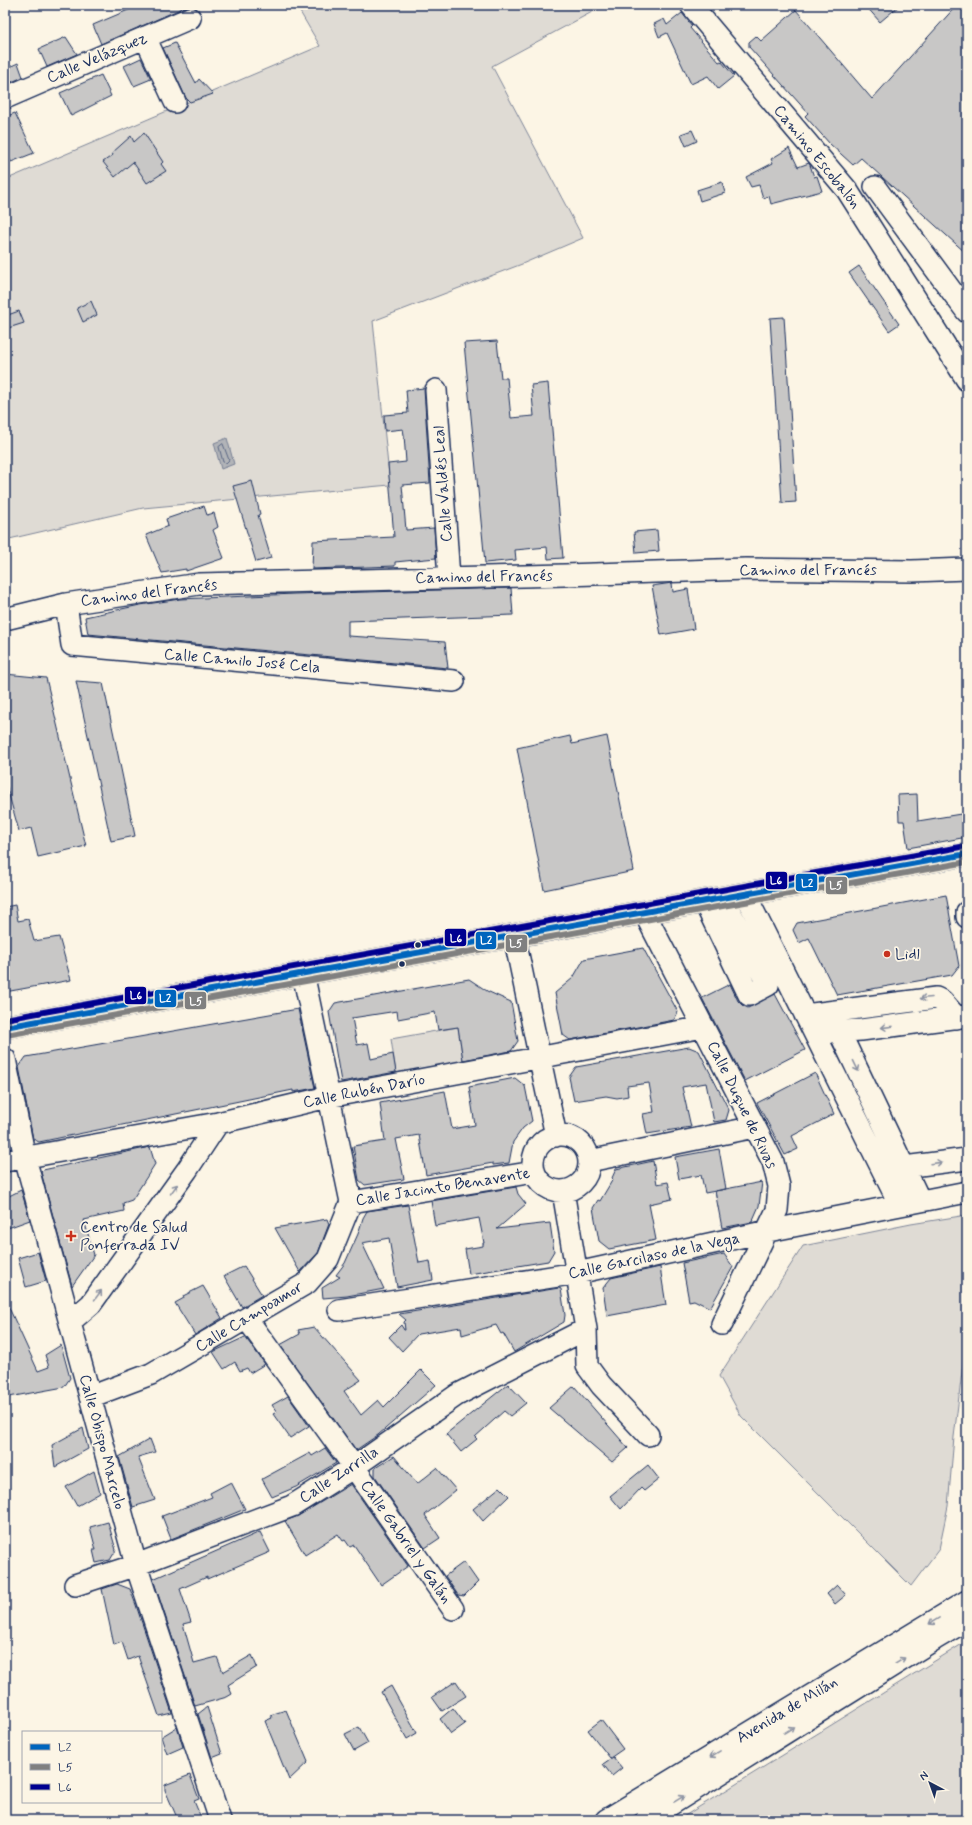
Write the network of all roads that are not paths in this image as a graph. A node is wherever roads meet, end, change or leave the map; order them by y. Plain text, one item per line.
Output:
1 (691, 5) edge
2 (190, 18) dead end
3 (144, 38) junction
4 (5, 98) edge
5 (175, 102) dead end
6 (874, 187) dead end
7 (967, 312) edge
8 (967, 380) edge
9 (436, 390) dead end
10 (967, 569) edge
11 (449, 578) junction
12 (66, 604) junction
13 (5, 619) edge
14 (454, 681) dead end
15 (967, 854) edge
16 (745, 894) junction
17 (644, 912) junction
18 (967, 912) edge
19 (967, 917) edge
20 (514, 935) junction
21 (303, 973) junction
22 (962, 1017) edge
23 (810, 1024) junction
24 (5, 1027) edge
25 (703, 1027) junction
26 (839, 1031) junction
27 (540, 1058) junction
28 (5, 1059) edge
29 (328, 1097) junction
30 (218, 1123) junction
31 (755, 1127) junction
32 (556, 1136) junction
33 (15, 1159) edge
34 (967, 1159) edge
35 (589, 1161) junction
36 (904, 1167) junction
37 (534, 1172) junction
38 (564, 1191) junction
39 (967, 1192) edge
40 (920, 1201) junction
41 (351, 1202) junction
42 (900, 1205) junction
43 (768, 1232) junction
44 (577, 1273) junction
45 (339, 1310) dead end
46 (247, 1319) junction
47 (70, 1322) junction
48 (722, 1324) dead end
49 (586, 1329) junction
50 (90, 1396) junction
51 (648, 1435) dead end
52 (354, 1468) junction
53 (136, 1565) junction
54 (75, 1585) dead end
55 (967, 1601) edge
56 (453, 1609) dead end
57 (967, 1620) edge
58 (220, 1820) edge
59 (606, 1820) edge
60 (646, 1820) edge

1 - 8 street, Camino Escobalón
2 - 3 street, Calle Velázquez
3 - 4 street, Calle Velázquez
3 - 5 street
6 - 7 street
9 - 11 street, Calle Valdés Leal
10 - 11 street, Camino del Francés
11 - 12 street, Camino del Francés
12 - 13 street, Camino del Francés
12 - 14 street, Calle Camilo José Cela
15 - 16 main road
16 - 17 main road
16 - 23 street
17 - 20 main road
17 - 25 street, Calle Duque de Rivas
18 - 19 street
20 - 21 main road
20 - 27 street
21 - 24 main road
21 - 29 street
22 -> 23 street
22 -> 26 street
23 - 26 street
23 - 42 street
25 - 27 street, Calle Rubén Darío
25 - 31 street, Calle Duque de Rivas
26 -> 36 street
27 - 29 street, Calle Rubén Darío
27 - 32 street
28 - 33 street, Calle Obispo Marcelo
29 - 30 street, Calle Rubén Darío
29 - 41 street
30 - 33 street, Calle Rubén Darío
47 -> 30 street
31 - 35 street
31 - 43 street, Calle Duque de Rivas
32 - 35 street
32 - 37 street
33 - 47 street, Calle Obispo Marcelo
36 -> 34 street
35 - 38 street
36 - 40 street
37 - 38 street
37 - 41 street, Calle Jacinto Benavente
38 - 44 street
39 - 40 street, Calle Garcilaso de la Vega
40 - 42 street, Calle Garcilaso de la Vega
41 - 46 street, Calle Campoamor
42 - 43 street, Calle Garcilaso de la Vega
43 - 44 street, Calle Garcilaso de la Vega
43 - 48 street, Calle Duque de Rivas
44 - 45 street, Calle Garcilaso de la Vega
44 - 49 street
46 - 50 street, Calle Campoamor
46 - 52 street, Calle Gabriel y Galán
47 - 50 street, Calle Obispo Marcelo
49 - 51 street
49 - 52 street, Calle Zorrilla
50 - 53 street, Calle Obispo Marcelo
52 - 53 street, Calle Zorrilla
52 - 56 street, Calle Gabriel y Galán
53 - 54 street, Calle Zorrilla
53 - 58 street, Calle Obispo Marcelo
55 -> 59 street, Avenida de Milán
60 -> 57 street, Avenida de Milán

